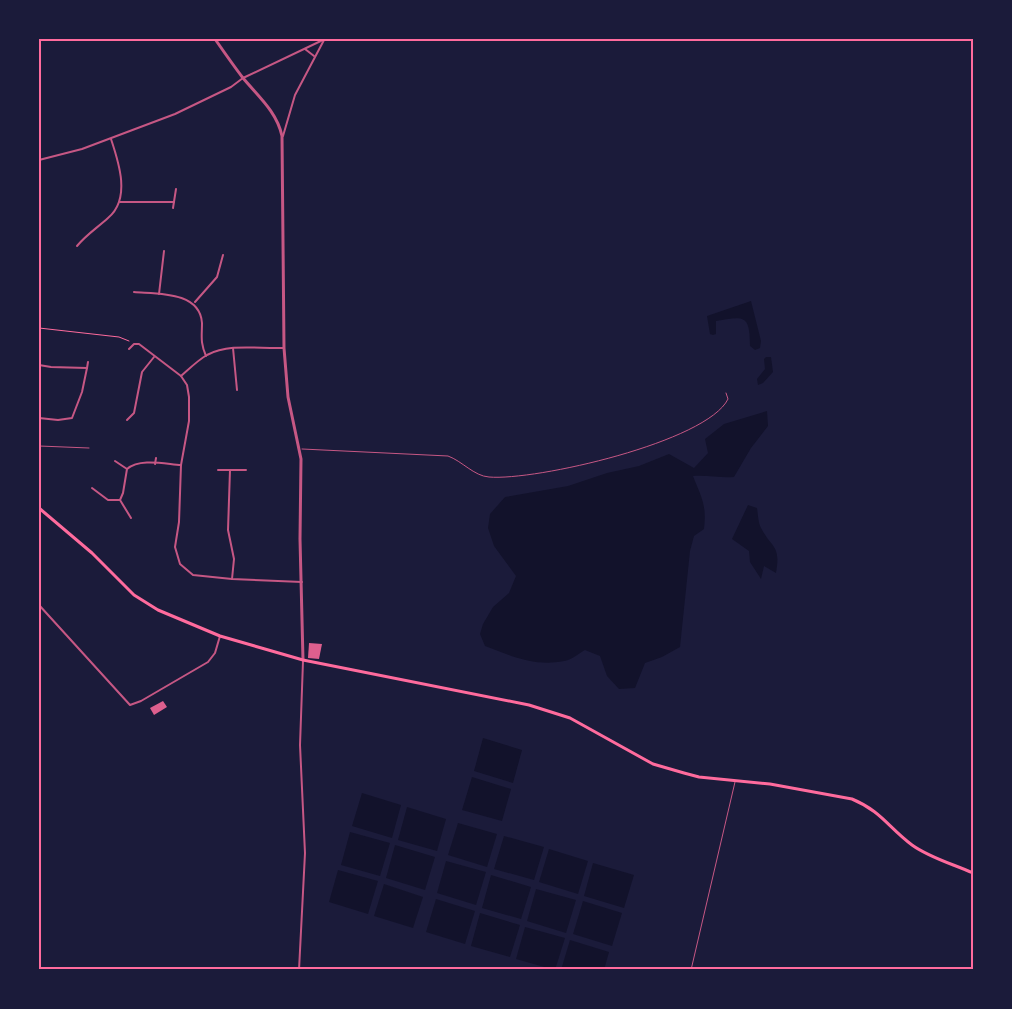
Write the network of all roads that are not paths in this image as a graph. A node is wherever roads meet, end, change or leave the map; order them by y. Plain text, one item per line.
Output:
1 (215, 39) edge
2 (324, 39) edge
3 (305, 49) junction
4 (314, 56) junction
5 (243, 78) junction
6 (282, 136) junction
7 (111, 139) junction
8 (39, 160) edge
9 (176, 189) dead end
10 (120, 202) junction
11 (174, 202) junction
12 (173, 208) dead end
13 (77, 246) dead end
14 (164, 251) dead end
15 (223, 255) dead end
16 (134, 292) dead end
17 (159, 294) junction
18 (194, 303) junction
19 (233, 348) junction
20 (284, 348) junction
21 (129, 349) dead end
22 (206, 356) junction
23 (154, 357) junction
24 (88, 363) dead end
25 (39, 365) edge
26 (87, 368) junction
27 (181, 376) junction
28 (237, 390) dead end
29 (726, 393) dead end
30 (39, 418) edge
31 (127, 420) dead end
32 (39, 447) edge
33 (89, 448) dead end
34 (300, 448) junction
35 (156, 458) dead end
36 (115, 461) dead end
37 (155, 464) junction
38 (181, 465) junction
39 (127, 469) junction
40 (218, 470) dead end
41 (230, 470) junction
42 (246, 470) dead end
43 (92, 488) dead end
44 (120, 500) junction
45 (39, 508) edge
46 (131, 518) dead end
47 (232, 579) junction
48 (302, 582) junction
49 (39, 605) edge
50 (220, 636) junction
51 (303, 660) junction
52 (736, 780) junction
53 (973, 873) edge
54 (299, 970) edge
55 (691, 970) edge

1 - 5 street
2 - 3 street
2 - 4 street
3 - 4 street
3 - 5 street
4 - 6 street
5 - 6 street
5 - 7 street
6 - 20 street
7 - 8 street
7 - 10 street
9 - 11 street
10 - 11 street
10 - 13 street
11 - 12 street
14 - 17 street
15 - 18 street
16 - 17 street
17 - 18 street
18 - 22 street
19 - 20 street
19 - 22 street
19 - 28 street
20 - 34 street
21 - 23 street
22 - 27 street
23 - 27 street
23 - 31 street
24 - 26 street
25 - 26 street
26 - 30 street
27 - 38 street
29 - 34 lane
32 - 33 lane
34 - 48 street
35 - 37 street
36 - 39 street
37 - 38 street
37 - 39 street
38 - 47 street
39 - 44 street
40 - 41 street
41 - 42 street
41 - 47 street
43 - 44 street
44 - 46 street
45 - 50 main road
47 - 48 street
48 - 51 street
49 - 50 street
50 - 51 main road
51 - 52 main road
51 - 54 street
52 - 53 main road
52 - 55 lane

